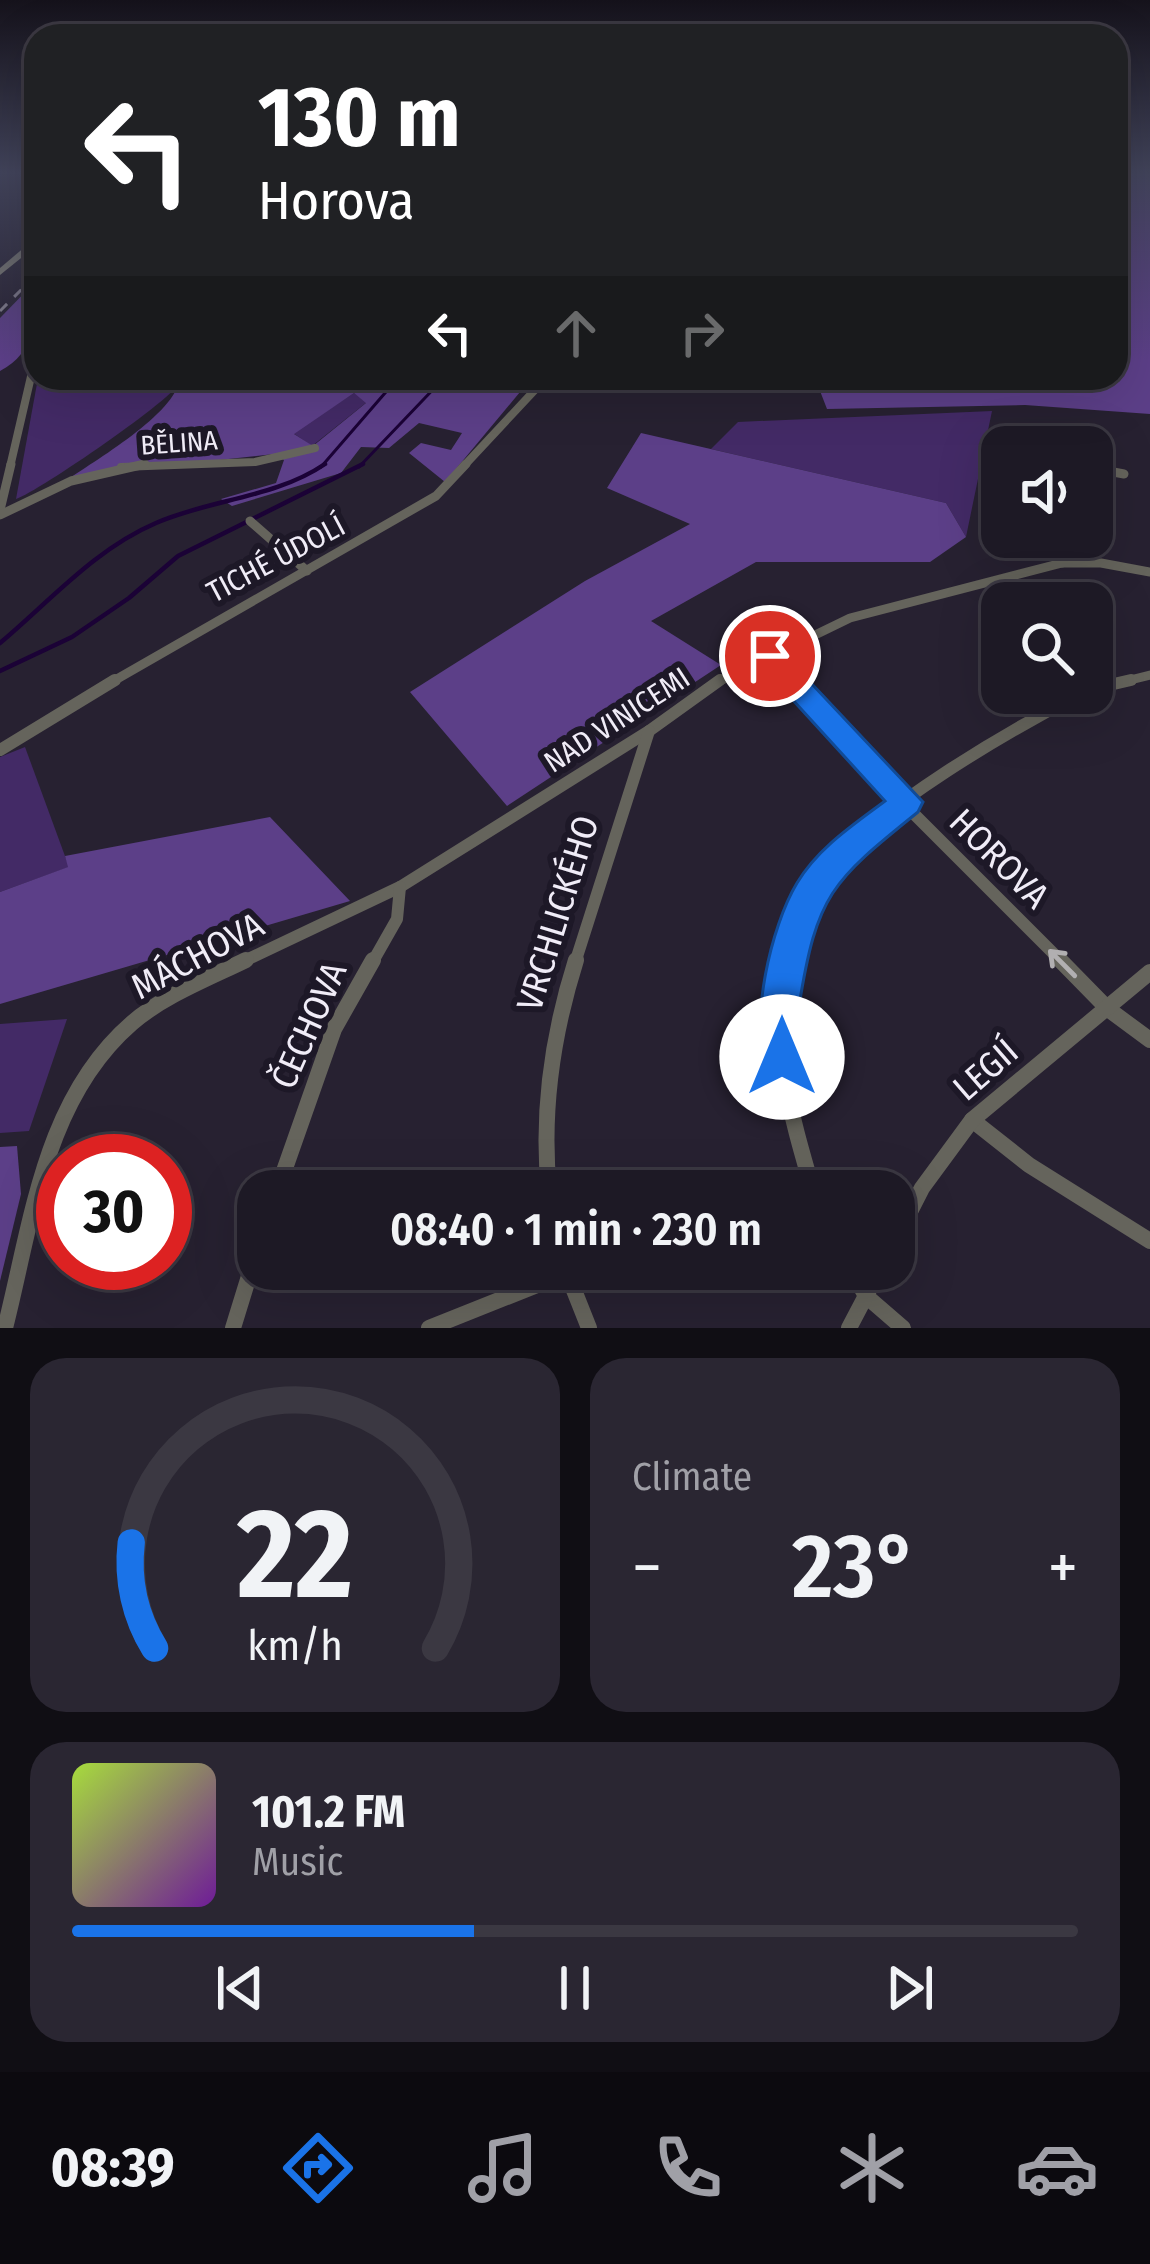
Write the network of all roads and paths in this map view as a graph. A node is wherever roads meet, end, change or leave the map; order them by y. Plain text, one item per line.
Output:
1 (24, 252) edge
2 (0, 272) edge
3 (28, 390) edge
4 (535, 390) edge
5 (315, 448) dead end
6 (1113, 472) edge
7 (1124, 474) dead end
8 (0, 513) edge
9 (250, 521) dead end
10 (1064, 558) edge
11 (1062, 563) junction
12 (308, 572) junction
13 (1150, 572) edge
14 (770, 656) junction
15 (1150, 675) edge
16 (1113, 684) edge
17 (1038, 714) edge
18 (650, 731) junction
19 (0, 750) edge
20 (907, 802) junction
21 (400, 887) junction
22 (1150, 972) edge
23 (1108, 1009) junction
24 (1150, 1040) edge
25 (972, 1120) junction
26 (285, 1170) edge
27 (547, 1170) edge
28 (807, 1170) edge
29 (915, 1202) edge
30 (1150, 1241) edge
31 (244, 1290) edge
32 (521, 1290) edge
33 (574, 1290) edge
34 (863, 1290) edge
35 (869, 1290) edge
36 (866, 1296) junction
37 (5, 1328) edge
38 (232, 1328) edge
39 (429, 1328) edge
40 (589, 1328) edge
41 (849, 1328) edge
42 (904, 1328) edge

1 - 2 main road
3 - 8 street
4 - 12 street, TICHÉ ÚDOLÍ
5 - 8 street, BĚLINA
6 - 7 street
9 - 12 street
10 - 11 street
11 - 13 street, NAD VINICEMI
11 - 14 street, NAD VINICEMI
12 - 19 street, TICHÉ ÚDOLÍ
14 - 18 street, NAD VINICEMI
14 - 20 street, HOROVA
15 - 16 street
17 - 20 street
18 - 21 street, NAD VINICEMI
18 - 27 street, VRCHLICKÉHO
23 -> 20 street, HOROVA
20 - 28 street
21 - 26 street, ČECHOVA
21 - 37 street, MÁCHOVA
22 - 23 street, LEGIÍ
23 - 24 street, HOROVA
23 - 25 street, LEGIÍ
25 - 29 street, LEGIÍ
25 - 30 street
31 - 38 street
32 - 39 street
33 - 40 street
34 - 36 street
35 - 36 street
36 - 41 street
36 - 42 street

